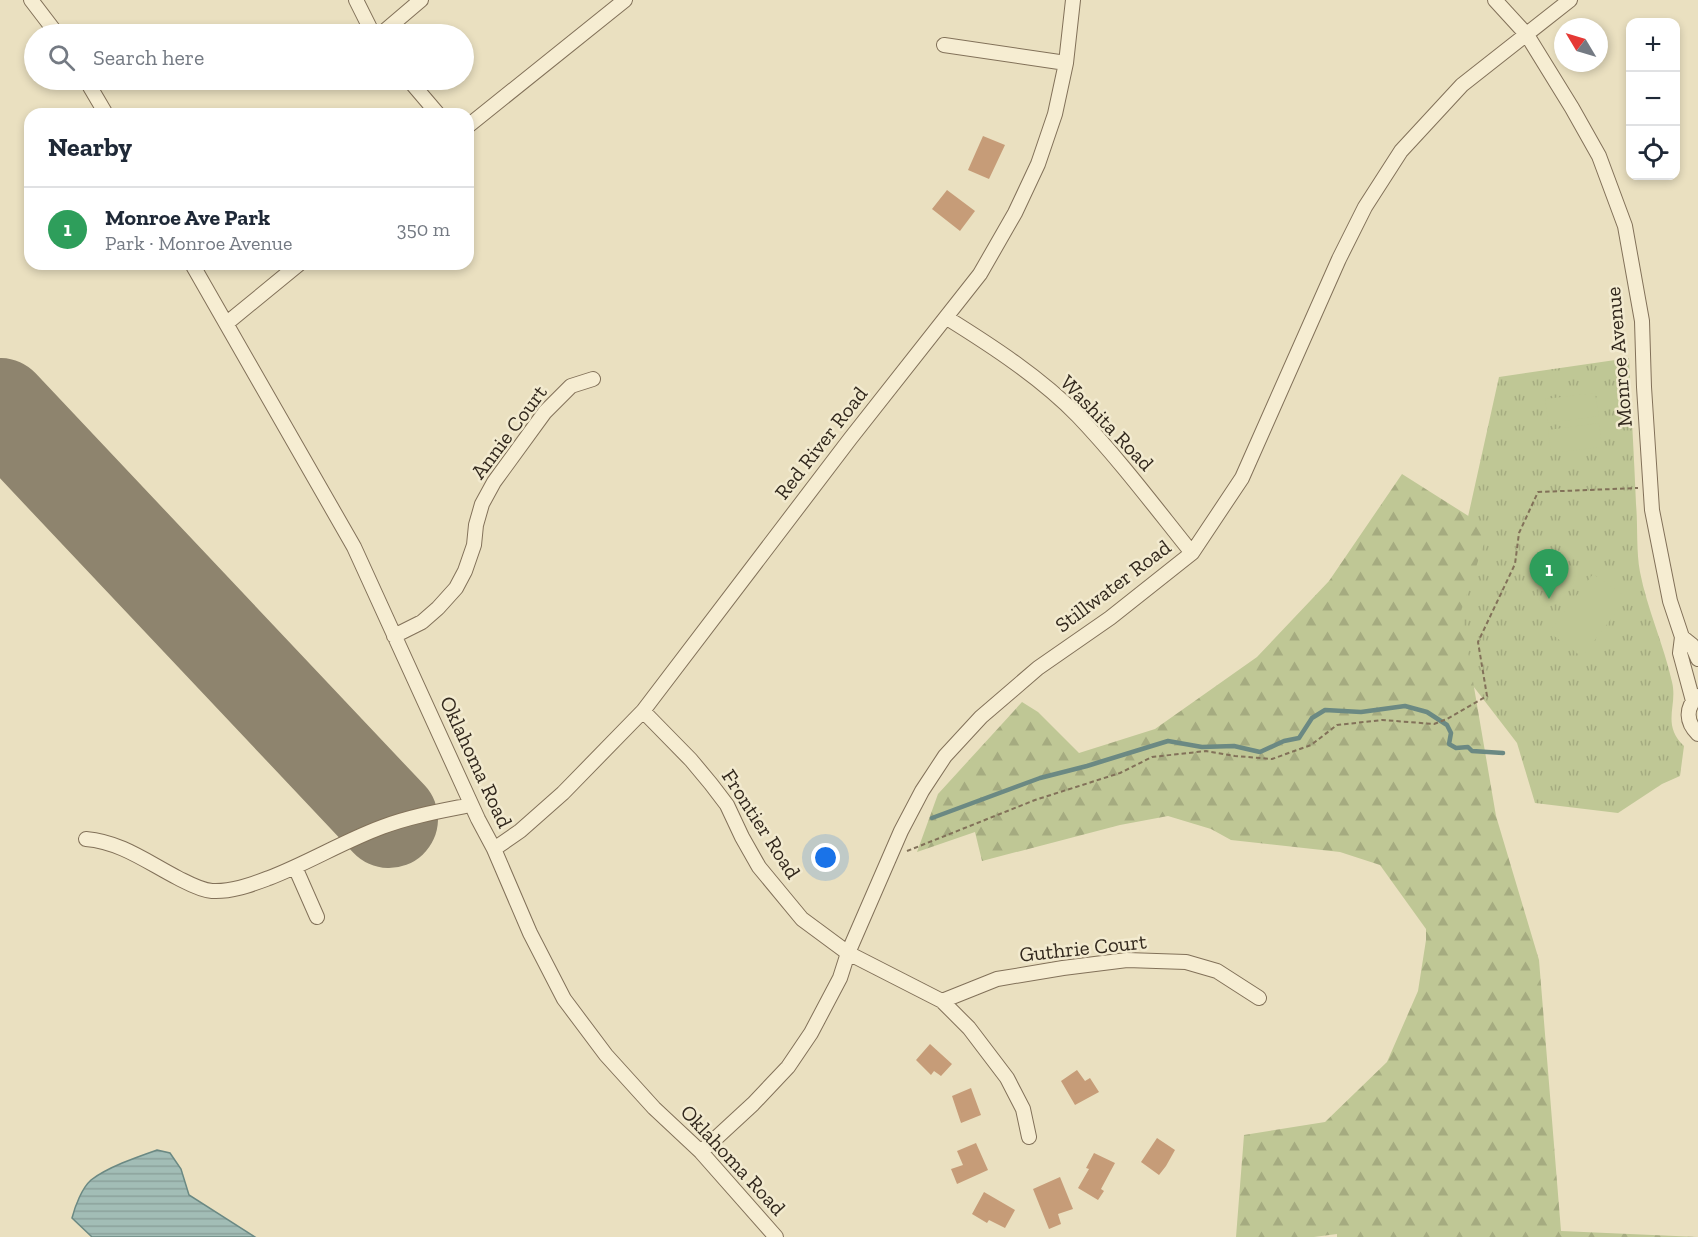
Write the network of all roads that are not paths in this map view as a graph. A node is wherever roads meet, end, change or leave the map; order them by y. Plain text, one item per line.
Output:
1 (31, 0) edge
2 (356, 0) edge
3 (421, 0) edge
4 (625, 0) edge
5 (1073, 0) edge
6 (1496, 0) edge
7 (1570, 0) edge
8 (49, 24) edge
9 (368, 24) edge
10 (393, 24) edge
11 (1527, 35) junction
12 (944, 45) dead end
13 (1066, 63) junction
14 (92, 90) edge
15 (418, 90) edge
16 (102, 108) edge
17 (433, 108) edge
18 (474, 121) edge
19 (196, 270) edge
20 (292, 270) edge
21 (947, 318) junction
22 (227, 323) junction
23 (593, 378) dead end
24 (1192, 553) junction
25 (394, 636) junction
26 (1682, 637) junction
27 (1698, 659) edge
28 (1695, 698) edge
29 (643, 711) junction
30 (1698, 734) edge
31 (471, 805) junction
32 (86, 839) dead end
33 (494, 849) junction
34 (295, 867) junction
35 (317, 917) dead end
36 (848, 953) junction
37 (1259, 998) dead end
38 (942, 1001) junction
39 (1029, 1137) dead end
40 (701, 1152) junction
41 (776, 1237) edge

1 - 8 street
2 - 9 street
3 - 10 street
4 - 18 street
5 - 13 street, Red River Road
6 - 11 street, Monroe Avenue
7 - 11 street, Stillwater Road
11 - 24 street, Stillwater Road
11 - 26 street, Monroe Avenue
12 - 13 street
13 - 21 street, Red River Road
14 - 16 street
15 - 17 street
19 - 22 street, Oklahoma Road
20 - 22 street
21 - 24 street, Washita Road
21 - 29 street, Red River Road
22 - 25 street, Oklahoma Road
23 - 25 street, Annie Court
24 - 36 street, Stillwater Road
25 - 31 street, Oklahoma Road
26 - 27 street, Monroe Avenue
26 - 28 street, Monroe Avenue
28 - 30 street, Monroe Avenue
29 - 33 street, Red River Road
29 - 36 street, Frontier Road
31 - 33 street, Oklahoma Road
31 - 34 street
32 - 34 street
33 - 40 street, Oklahoma Road
34 - 35 street
36 - 38 street, Frontier Road
36 - 40 street, Stillwater Road
37 - 38 street, Guthrie Court
38 - 39 street, Frontier Road
40 - 41 street, Oklahoma Road

